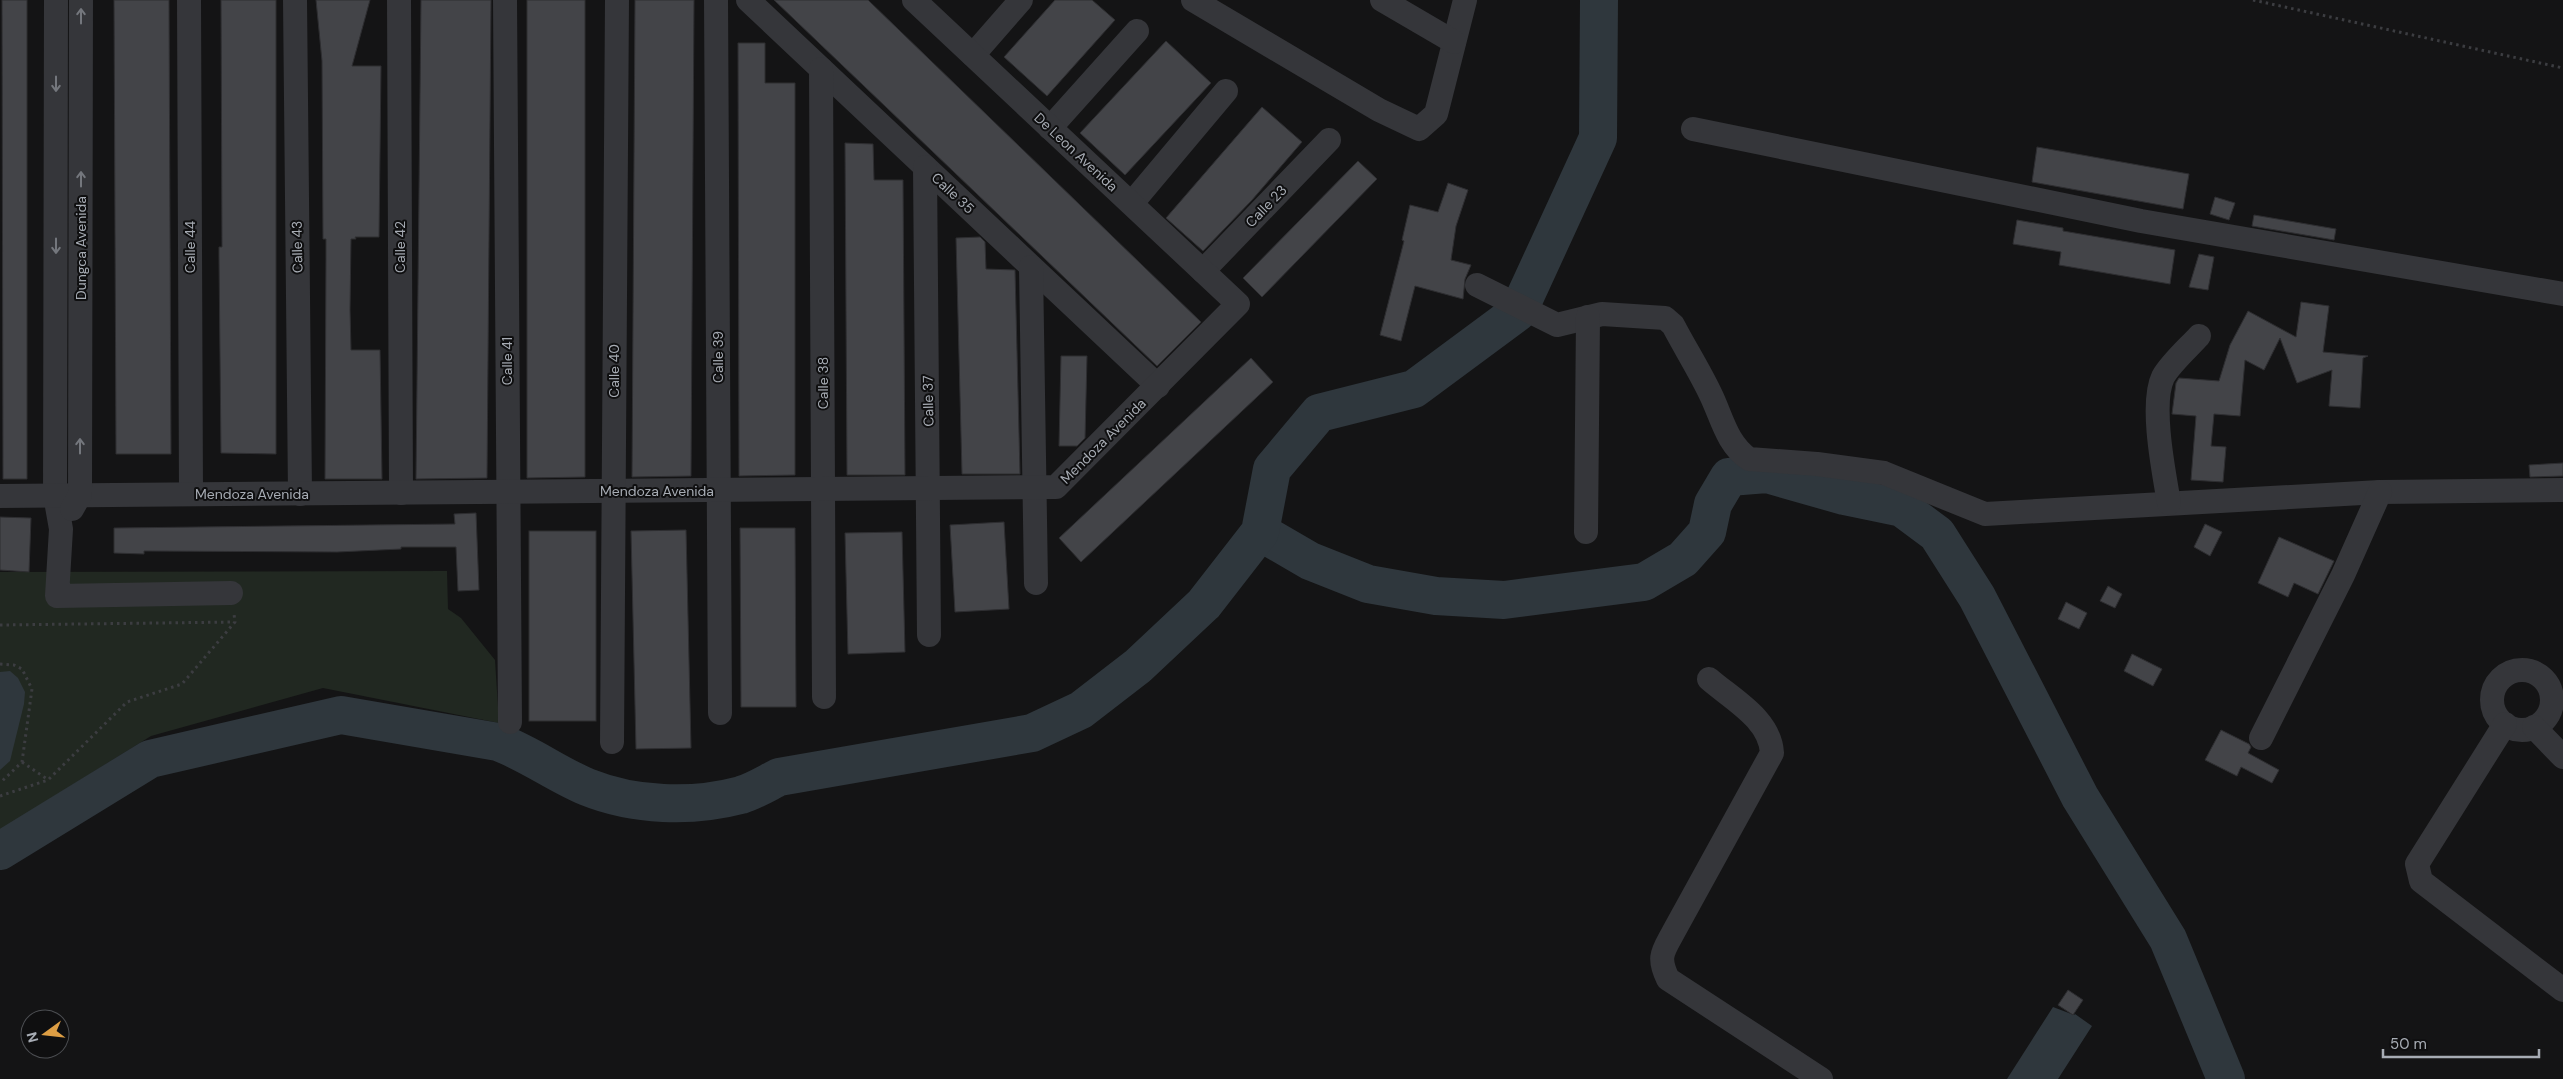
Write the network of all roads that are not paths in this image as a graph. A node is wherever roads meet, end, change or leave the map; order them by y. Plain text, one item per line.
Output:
1 (56, 0) edge
2 (81, 0) edge
3 (189, 0) edge
4 (295, 0) edge
5 (399, 0) edge
6 (505, 0) edge
7 (617, 0) edge
8 (716, 0) edge
9 (748, 0) edge
10 (914, 0) edge
11 (1021, 0) edge
12 (1193, 0) edge
13 (1382, 0) edge
14 (1465, 0) edge
15 (1137, 31) dead end
16 (1454, 42) junction
17 (973, 55) junction
18 (821, 69) junction
19 (1226, 90) dead end
20 (1050, 128) junction
21 (1693, 129) dead end
22 (1329, 140) dead end
23 (925, 167) junction
24 (1132, 203) junction
25 (1031, 267) junction
26 (1203, 271) junction
27 (1477, 285) dead end
28 (2563, 294) edge
29 (1238, 304) joint
30 (1588, 317) junction
31 (2199, 336) dead end
32 (1158, 386) junction
33 (1034, 489) junction
34 (823, 490) junction
35 (928, 490) junction
36 (2563, 490) edge
37 (718, 491) junction
38 (508, 492) junction
39 (613, 492) junction
40 (2380, 492) junction
41 (402, 493) junction
42 (191, 494) junction
43 (300, 494) junction
44 (55, 495) junction
45 (80, 495) junction
46 (0, 496) edge
47 (2170, 503) junction
48 (62, 529) junction
49 (1586, 532) dead end
50 (1036, 582) dead end
51 (232, 594) road end
52 (929, 635) dead end
53 (1709, 680) dead end
54 (824, 697) dead end
55 (720, 713) dead end
56 (510, 722) dead end
57 (2505, 724) junction
58 (2534, 727) junction
59 (2261, 738) dead end
60 (612, 742) dead end
61 (2563, 757) edge
62 (2563, 990) edge
63 (1821, 1079) edge

1 -> 44 street, Dungca Avenida
45 -> 2 street, Dungca Avenida
3 - 42 street, Calle 44
4 - 43 street, Calle 43
5 - 41 street, Calle 42
6 - 38 street, Calle 41
7 - 39 street, Calle 40
8 - 37 street, Calle 39
9 - 18 street, Calle 35
10 - 17 street, De Leon Avenida
11 - 17 street
12 - 16 street
13 - 16 street
14 - 16 street
15 - 20 street
17 - 20 street, De Leon Avenida
18 - 23 street, Calle 35
18 - 34 street, Calle 38
19 - 24 street
20 - 24 street, De Leon Avenida
21 - 28 street
22 - 26 street, Calle 23
23 - 25 street, Calle 35
23 - 35 street, Calle 37
24 - 26 street, De Leon Avenida
25 - 32 street, Calle 35
25 - 33 street
26 - 29 street, De Leon Avenida
27 - 30 street
29 - 32 street, Mendoza Avenida
30 - 47 street
30 - 49 street
31 - 47 street
32 - 33 street, Mendoza Avenida
33 - 35 street, Mendoza Avenida
33 - 50 street
34 - 35 street, Mendoza Avenida
34 - 37 street, Mendoza Avenida
34 - 54 street, Calle 38
35 - 52 street, Calle 37
36 - 40 street
37 - 39 street, Mendoza Avenida
37 - 55 street, Calle 39
38 - 39 street, Mendoza Avenida
38 - 41 street, Mendoza Avenida
38 - 56 street, Calle 41
39 - 60 street, Calle 40
40 - 47 street
40 - 59 street
41 - 43 street, Mendoza Avenida
42 - 43 street, Mendoza Avenida
42 - 45 street, Mendoza Avenida
44 - 45 street, Mendoza Avenida
44 - 46 street, Mendoza Avenida
44 - 48 street, Dungca Avenida
45 - 48 street
48 - 51 street
53 - 63 street
57 - 58 street
57 - 58 street
57 - 62 street
58 - 61 street

